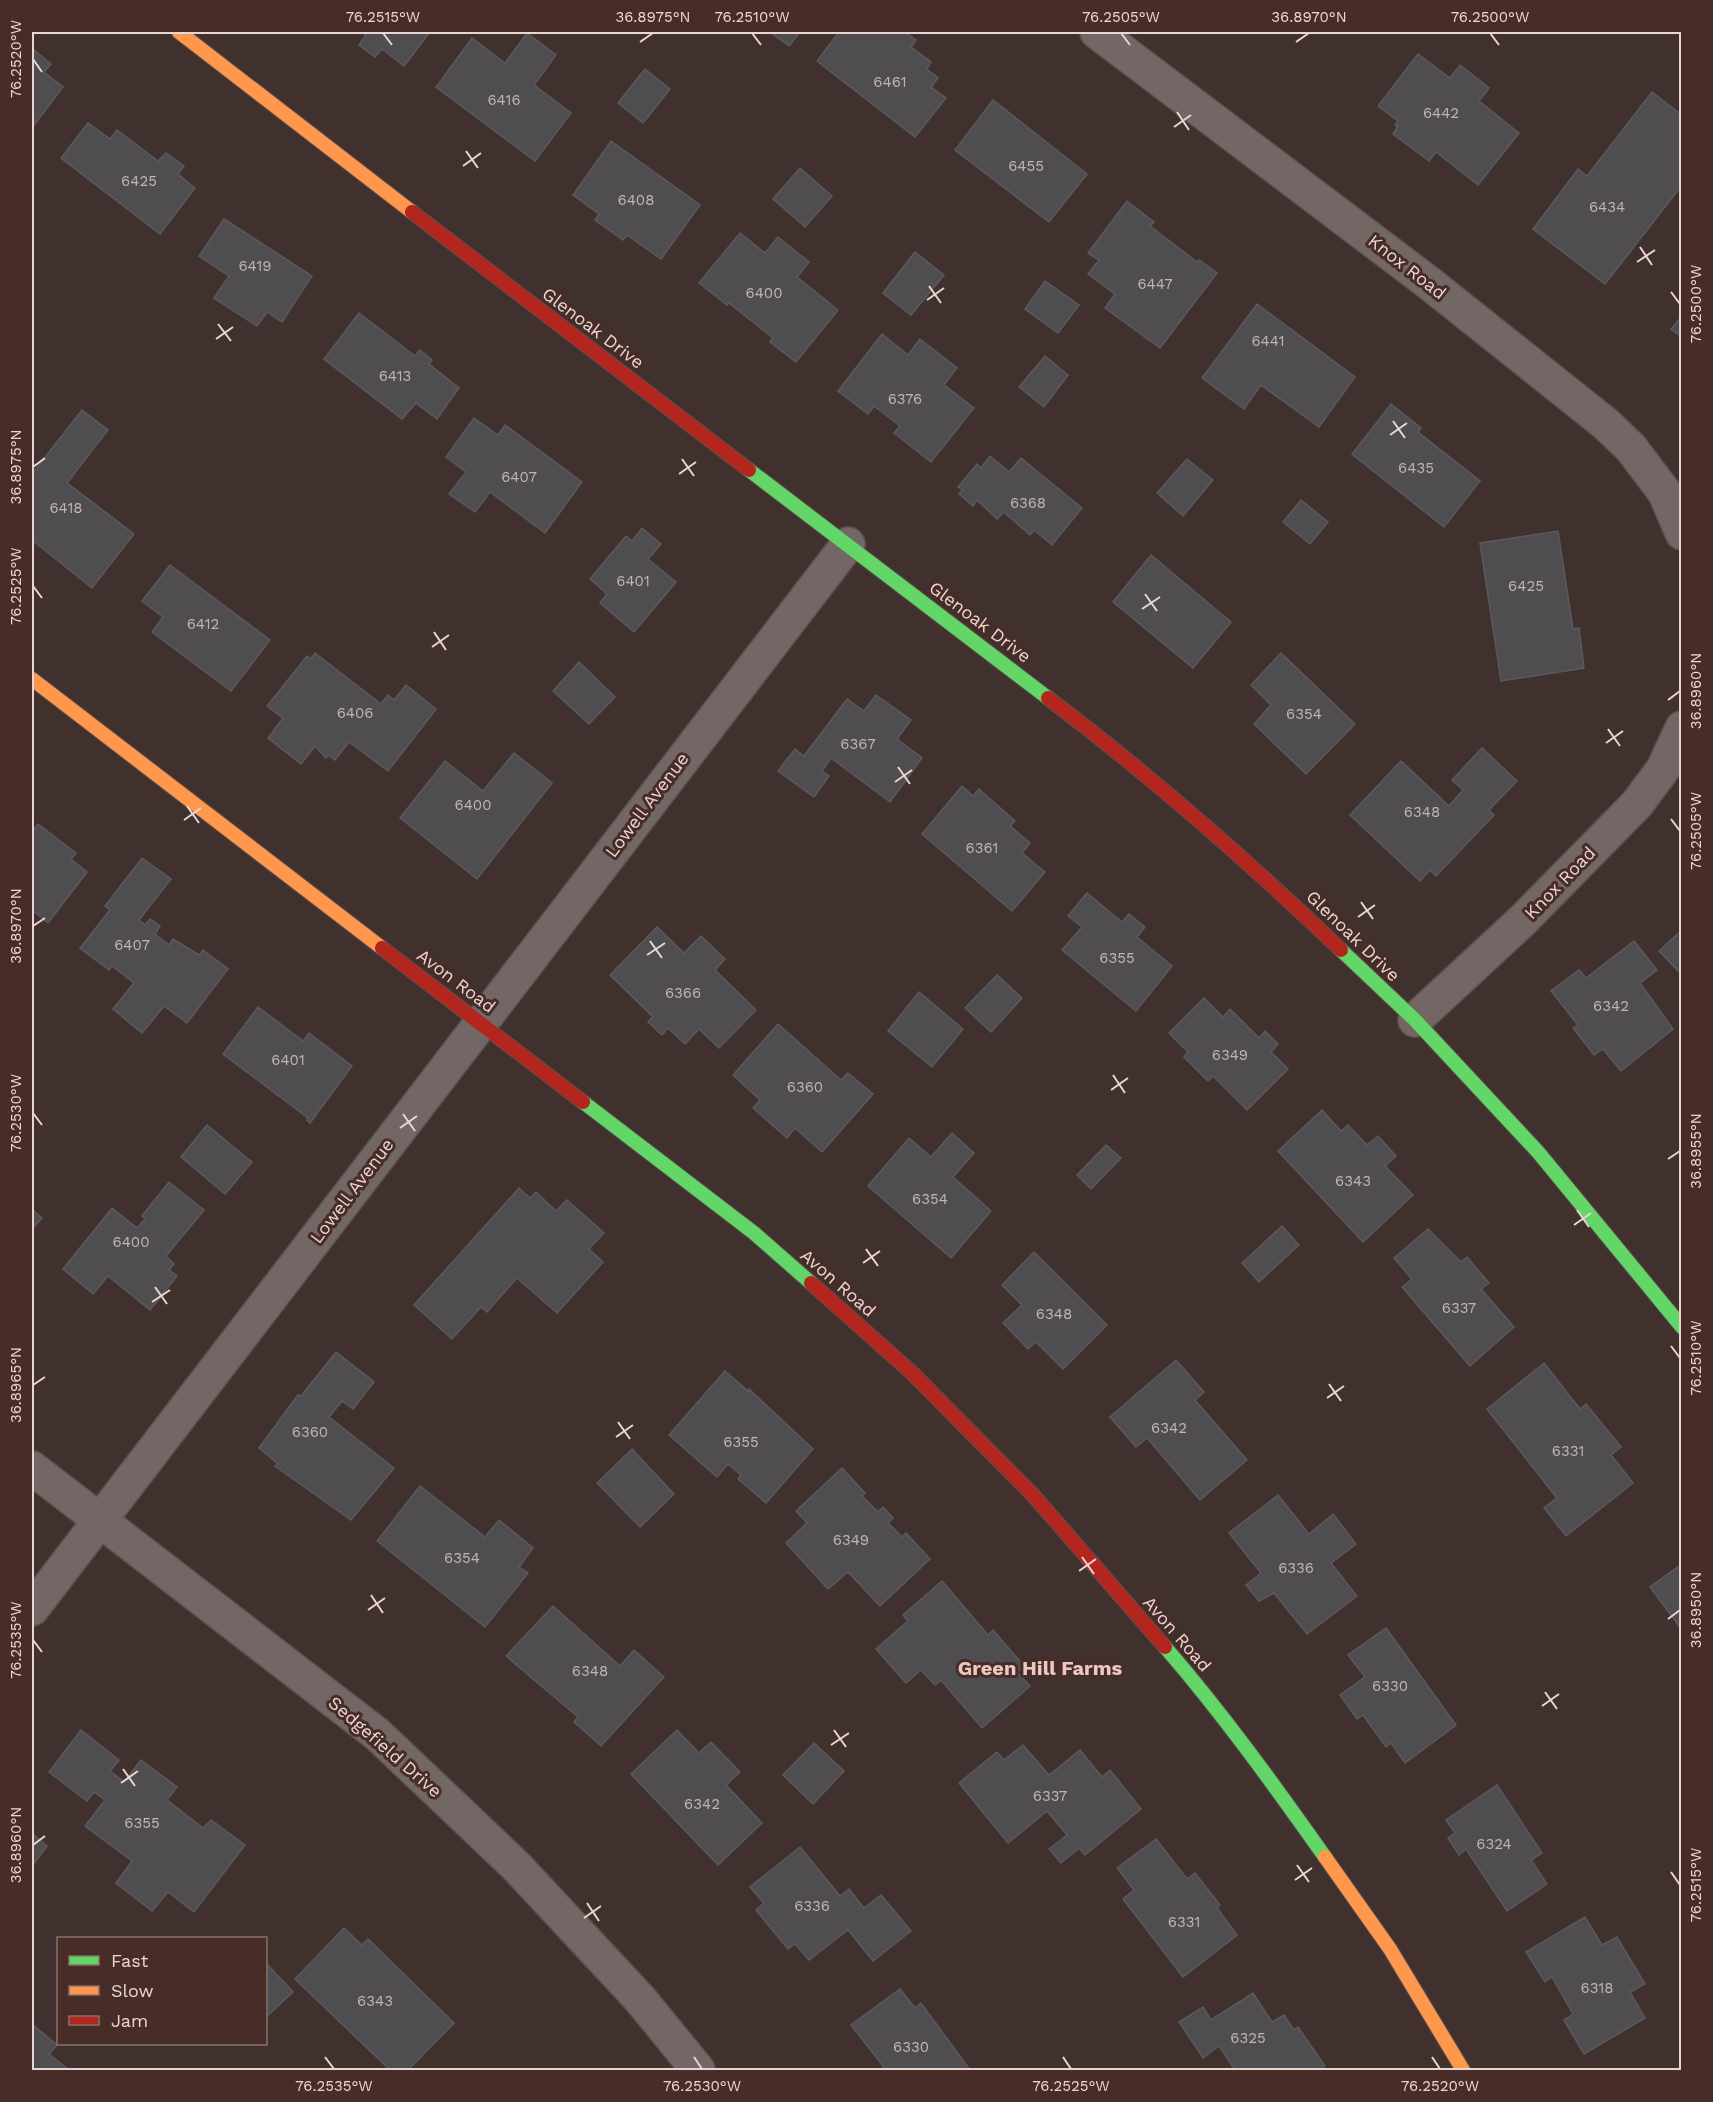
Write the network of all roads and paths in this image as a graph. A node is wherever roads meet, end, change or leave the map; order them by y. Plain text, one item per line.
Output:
1 (179, 32) edge
2 (1098, 32) edge
3 (1682, 533) edge
4 (848, 544) junction
5 (32, 679) edge
6 (1682, 728) edge
7 (1415, 1020) junction
8 (481, 1022) junction
9 (1682, 1327) edge
10 (32, 1468) edge
11 (100, 1519) junction
12 (32, 1610) edge
13 (698, 2070) edge
14 (1463, 2070) edge

1 - 4 street, Glenoak Drive
2 - 3 street, Knox Road
4 - 7 street, Glenoak Drive
4 - 8 street, Lowell Avenue
5 - 8 street, Avon Road
6 - 7 street, Knox Road
7 - 9 street, Glenoak Drive
8 - 11 street, Lowell Avenue
8 - 14 street, Avon Road
10 - 11 street, Sedgefield Drive
11 - 12 street, Lowell Avenue
11 - 13 street, Sedgefield Drive

